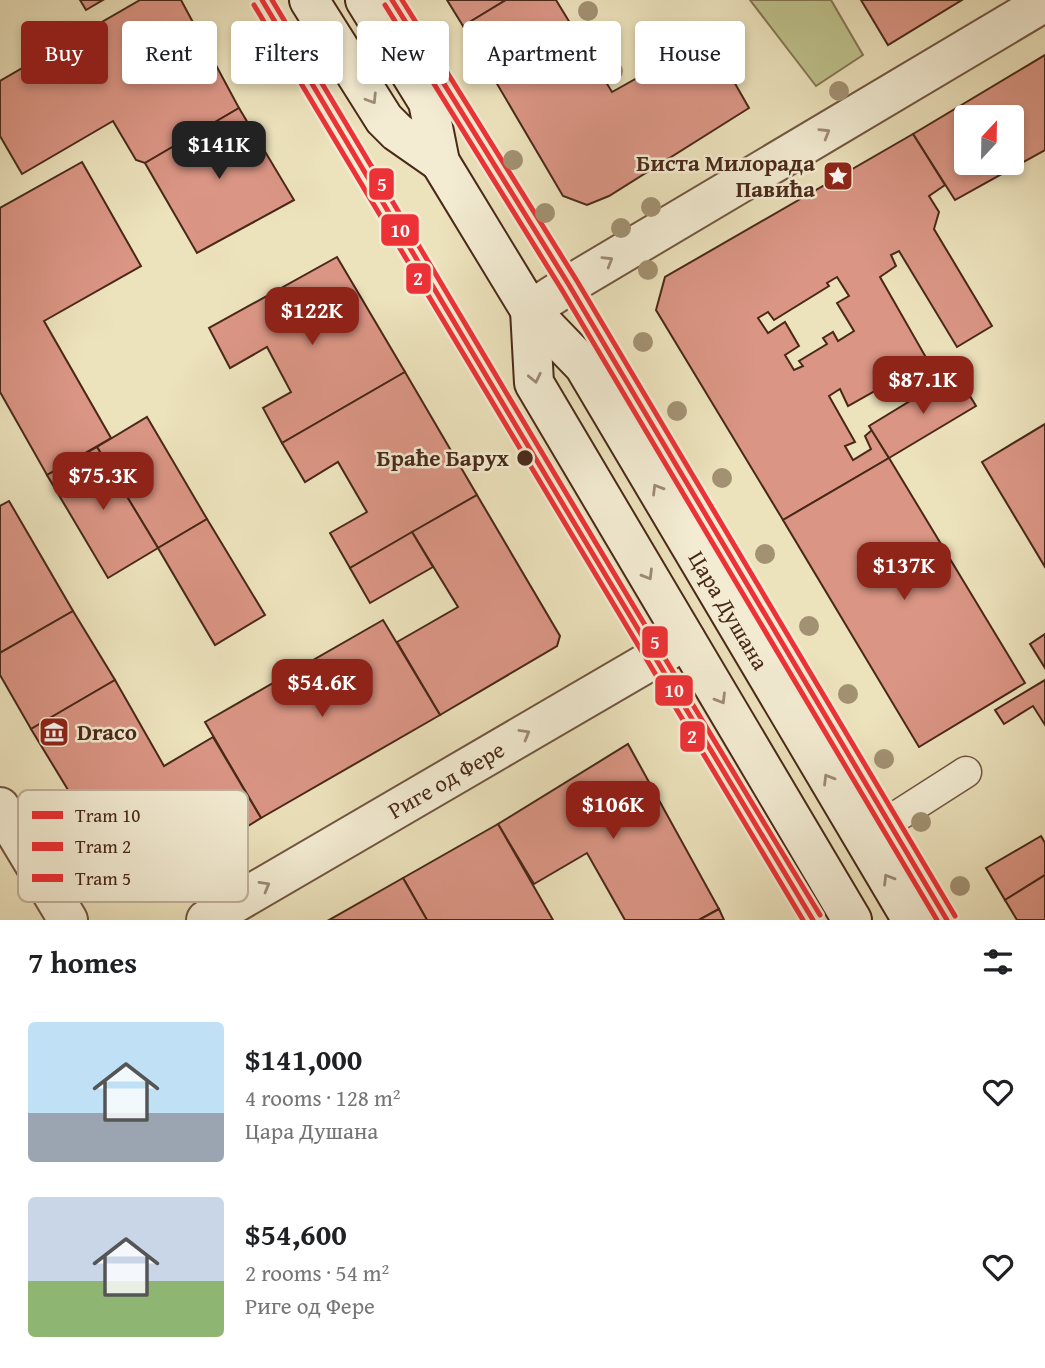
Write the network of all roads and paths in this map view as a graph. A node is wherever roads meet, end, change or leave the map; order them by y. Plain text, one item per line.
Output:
1 (309, 0) edge
2 (365, 0) edge
3 (1045, 2) edge
4 (440, 162) junction
5 (530, 310) junction
6 (686, 640) junction
7 (966, 772) dead end
8 (0, 807) edge
9 (18, 837) edge
10 (863, 838) junction
11 (248, 896) edge
12 (57, 902) edge
13 (237, 902) edge
14 (68, 920) edge
15 (206, 920) edge
16 (852, 920) edge
17 (912, 920) edge

1 -> 4 main road, Цара Душана
2 - 4 main road, Цара Душана
5 -> 3 main road
4 - 5 main road, Цара Душана
5 -> 6 main road, Цара Душана
10 -> 5 main road, Цара Душана
11 -> 6 main road, Риге од Фере
6 -> 16 main road, Цара Душана
7 - 10 lane
8 - 9 main road
17 -> 10 main road, Цара Душана
12 - 14 main road
15 -> 13 main road, Риге од Фере

